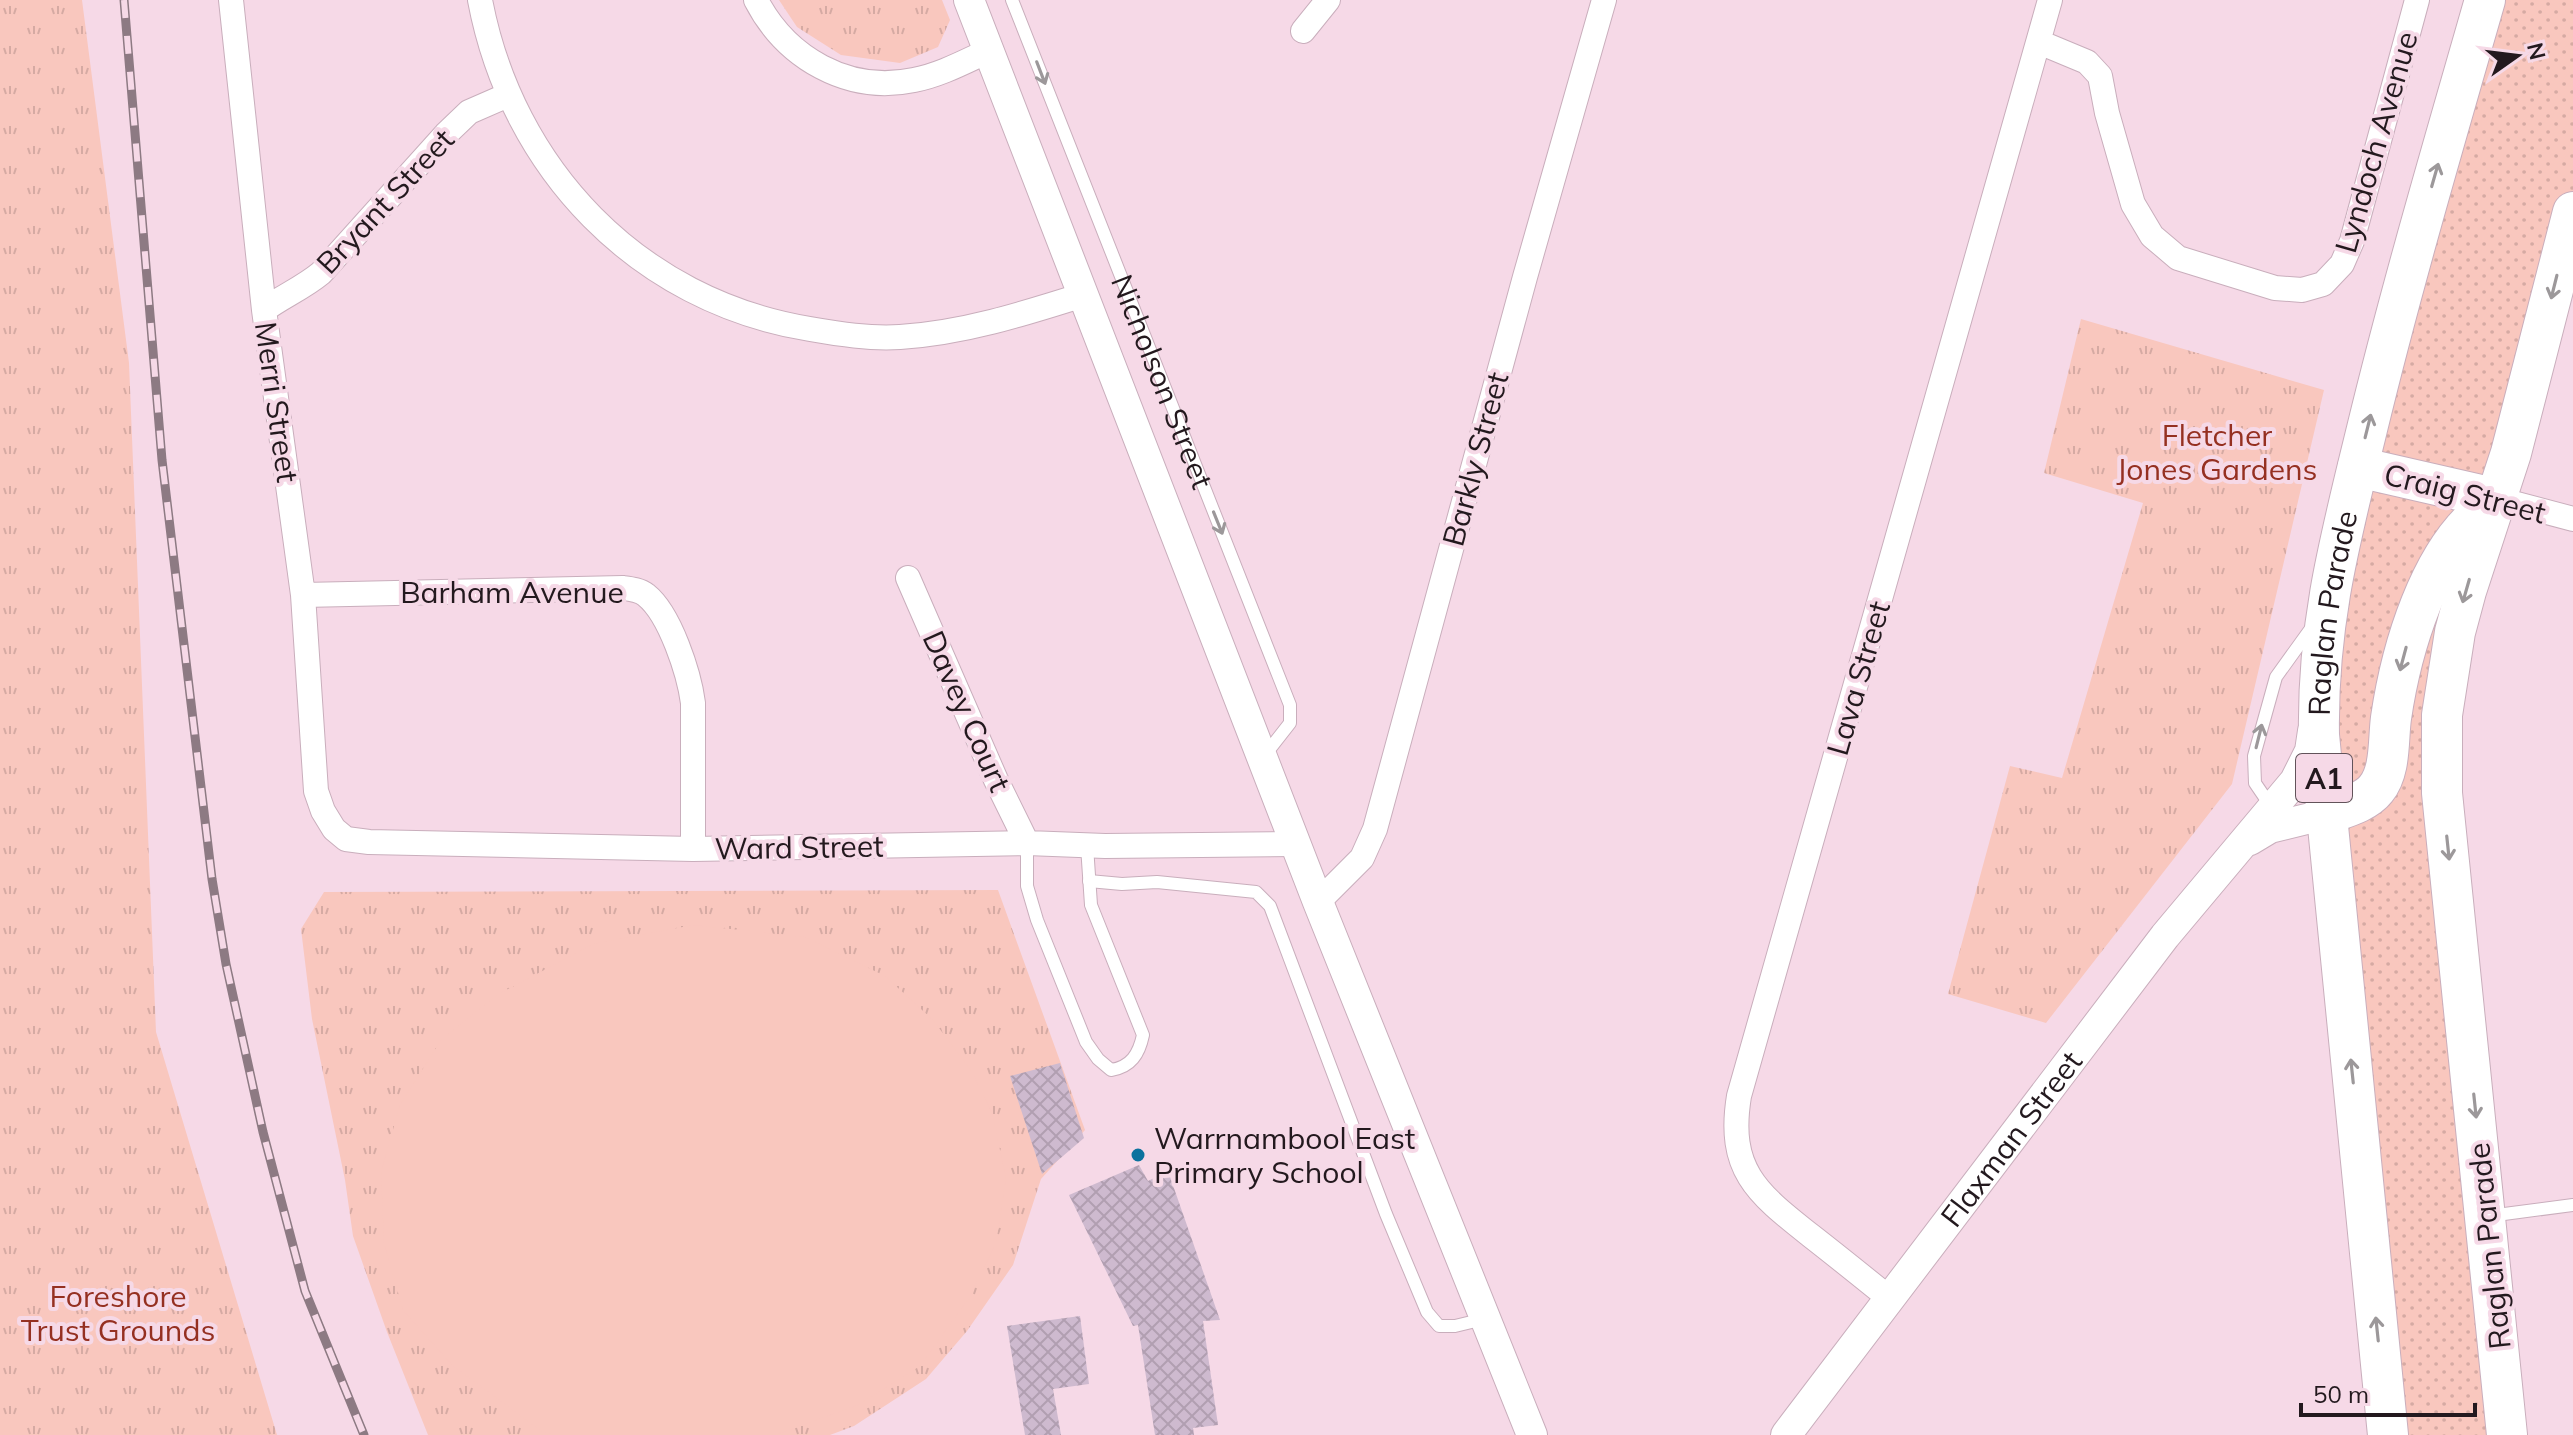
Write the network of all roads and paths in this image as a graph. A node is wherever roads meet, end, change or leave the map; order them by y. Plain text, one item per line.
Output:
1 (231, 0) edge
2 (480, 0) edge
3 (756, 0) edge
4 (969, 0) edge
5 (1012, 0) edge
6 (1328, 0) edge
7 (1604, 0) edge
8 (2050, 0) edge
9 (2417, 0) edge
10 (2485, 0) edge
11 (1303, 31) dead end
12 (2039, 42) junction
13 (988, 51) junction
14 (508, 95) junction
15 (2573, 212) edge
16 (1083, 295) junction
17 (264, 310) junction
18 (2358, 467) junction
19 (2498, 499) junction
20 (2573, 519) edge
21 (908, 578) dead end
22 (303, 595) junction
23 (2328, 595) junction
24 (2318, 701) junction
25 (1262, 758) junction
26 (320, 805) joint
27 (2327, 814) junction
28 (2277, 816) junction
29 (1027, 843) junction
30 (1296, 844) junction
31 (1087, 846) junction
32 (693, 849) junction
33 (1089, 881) junction
34 (1318, 902) junction
35 (2573, 1205) edge
36 (2487, 1216) junction
37 (1889, 1298) junction
38 (1487, 1318) junction
39 (1532, 1435) edge
40 (1786, 1435) edge
41 (2388, 1435) edge
42 (2507, 1435) edge

1 - 17 street, Merri Street
2 - 14 street
3 - 13 street
4 - 13 street, Nicholson Street
5 -> 25 lane, Nicholson Street
6 - 11 street
7 - 34 street, Barkly Street
8 - 12 street, Lava Street
9 - 12 street, Lyndoch Avenue
18 -> 10 highway, Raglan Parade / A1
12 - 37 street, Lava Street
13 - 16 street, Nicholson Street
14 - 16 street
14 - 17 street, Bryant Street
15 -> 19 highway, Raglan Parade
16 - 25 street, Nicholson Street
17 - 22 street, Merri Street
18 - 19 highway, Craig Street
18 - 23 highway, Raglan Parade / A1
19 - 20 street, Craig Street
19 -> 27 highway
19 -> 36 highway, Raglan Parade
21 - 29 street, Davey Court
22 - 26 street, Merri Street
22 - 32 street, Barham Avenue
23 - 24 highway, Raglan Parade / A1
28 -> 23 lane
24 - 27 highway, Raglan Parade / A1
24 - 28 street, Flaxman Street
25 - 30 street, Nicholson Street
26 - 32 street, Ward Street
27 - 28 street, Flaxman Street
41 -> 27 highway, Raglan Parade / A1
28 - 37 street, Flaxman Street
29 - 31 street, Ward Street
29 - 32 street, Ward Street
29 - 33 lane
30 - 31 street, Ward Street
30 - 34 street, Nicholson Street
31 - 33 lane
33 - 38 lane
34 - 38 street, Nicholson Street
35 - 36 lane
36 - 42 highway, Raglan Parade
37 - 40 street, Flaxman Street
38 - 39 street, Nicholson Street

